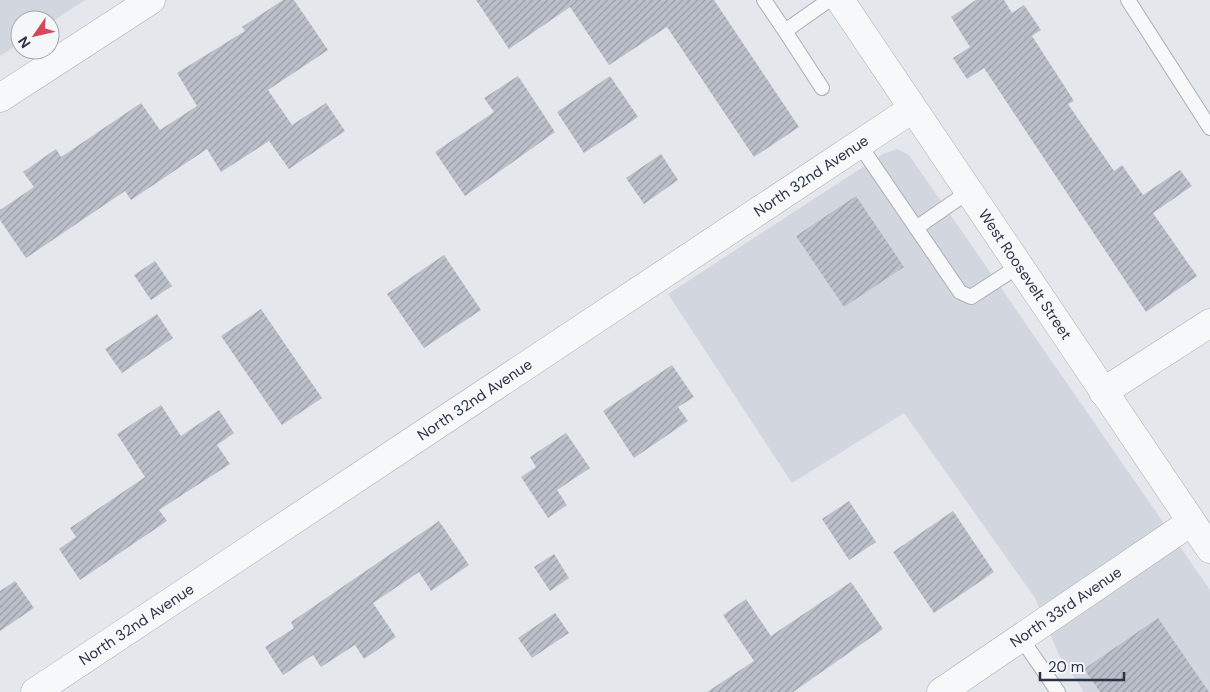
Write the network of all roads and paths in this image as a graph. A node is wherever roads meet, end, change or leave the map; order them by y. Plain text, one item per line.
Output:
1 (151, 0) edge
2 (764, 0) edge
3 (830, 0) edge
4 (840, 0) edge
5 (1128, 0) edge
6 (785, 32) junction
7 (822, 88) dead end
8 (0, 98) edge
9 (912, 108) junction
10 (1210, 128) edge
11 (859, 144) junction
12 (968, 192) junction
13 (916, 228) junction
14 (1019, 266) junction
15 (1210, 322) edge
16 (1103, 392) junction
17 (1191, 522) junction
18 (1210, 549) edge
19 (1021, 638) junction
20 (35, 692) edge
21 (940, 692) edge
22 (1058, 692) edge

1 - 8 street
2 - 6 lane
3 - 6 lane
4 - 9 street, West Roosevelt Street
5 - 10 lane
6 - 7 lane
9 - 11 street, North 32nd Avenue
9 - 12 street, West Roosevelt Street
11 - 13 lane
11 - 20 street, North 32nd Avenue
12 - 13 lane
12 - 14 street, West Roosevelt Street
13 - 14 lane
14 - 16 street, West Roosevelt Street
15 - 16 street
16 - 17 street, West Roosevelt Street
17 - 18 street, West Roosevelt Street
17 - 19 street, North 33rd Avenue
19 - 21 street, North 33rd Avenue
19 - 22 lane

